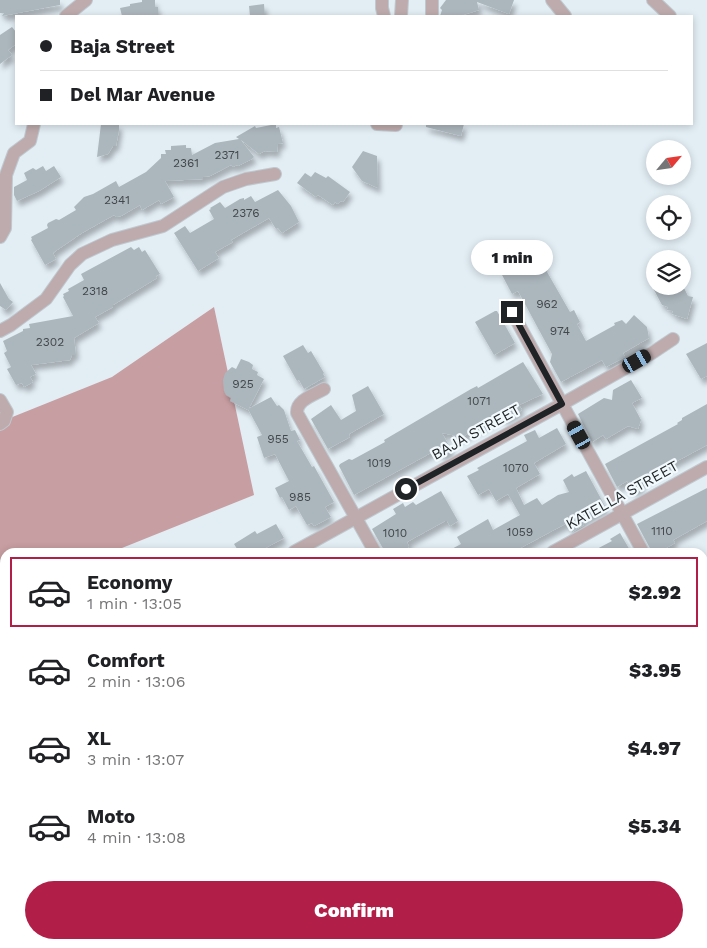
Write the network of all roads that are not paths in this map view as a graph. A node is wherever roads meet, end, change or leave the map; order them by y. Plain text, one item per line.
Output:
1 (86, 0) edge
2 (382, 0) edge
3 (402, 0) edge
4 (432, 0) edge
5 (552, 0) edge
6 (653, 0) edge
7 (67, 15) edge
8 (384, 15) edge
9 (401, 15) edge
10 (432, 15) edge
11 (564, 15) edge
12 (669, 15) edge
13 (34, 125) edge
14 (14, 153) junction
15 (0, 160) edge
16 (275, 174) dead end
17 (0, 237) edge
18 (512, 312) dead end
19 (0, 331) edge
20 (673, 339) dead end
21 (324, 389) dead end
22 (0, 400) edge
23 (562, 404) junction
24 (0, 424) edge
25 (707, 467) edge
26 (622, 514) junction
27 (355, 518) junction
28 (301, 548) edge
29 (373, 548) edge
30 (559, 548) edge
31 (641, 548) edge

1 - 7 street
2 - 8 street
3 - 9 street
4 - 10 street
5 - 11 street
6 - 12 street
13 - 14 street
14 - 15 street
14 - 17 street
16 - 19 street
18 - 23 street
20 - 23 street, BAJA STREET
21 - 27 street
22 - 24 street
23 - 26 street
23 - 27 street, BAJA STREET
25 - 26 street, KATELLA STREET
26 - 30 street, KATELLA STREET
26 - 31 street
27 - 28 street, BAJA STREET
27 - 29 street

